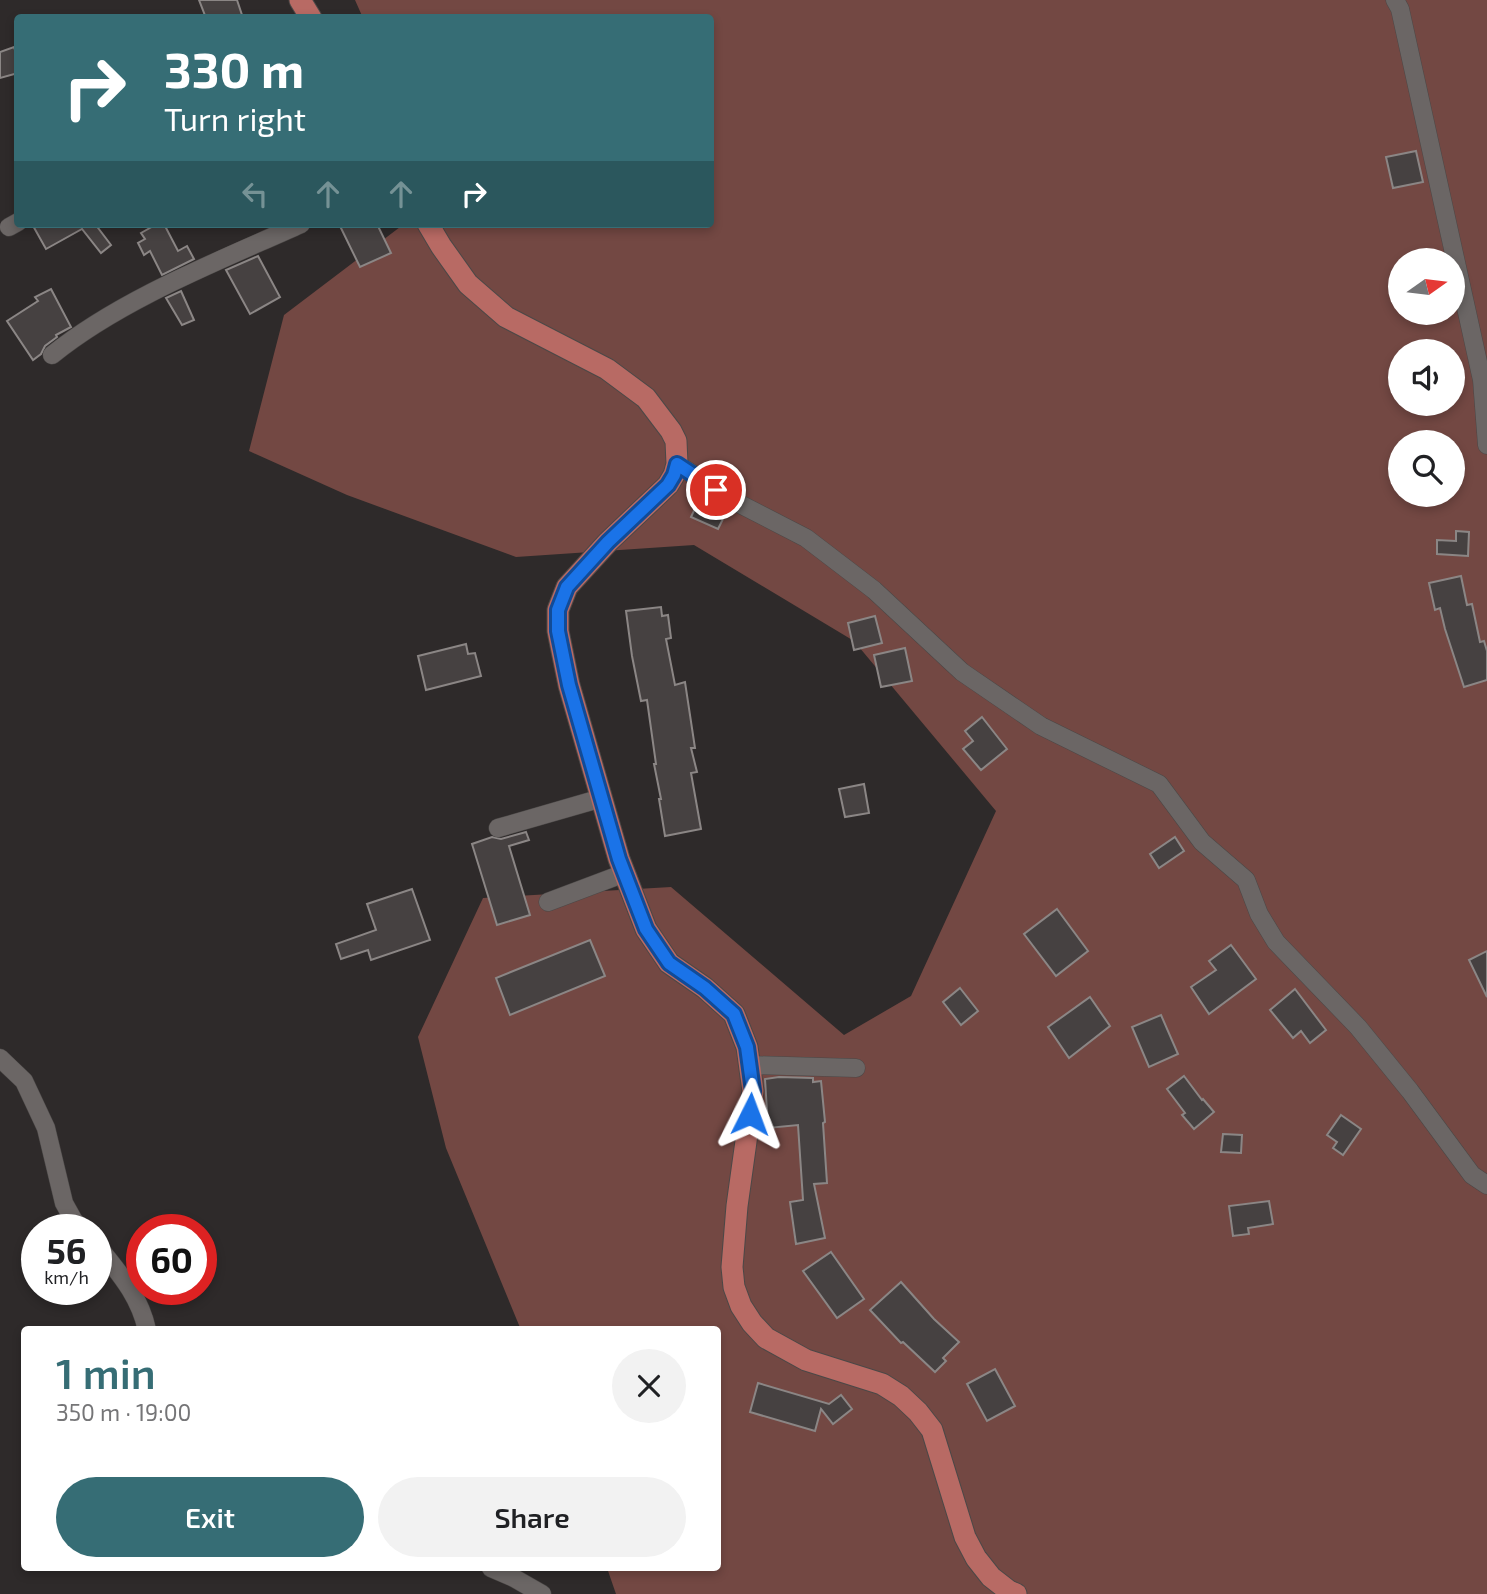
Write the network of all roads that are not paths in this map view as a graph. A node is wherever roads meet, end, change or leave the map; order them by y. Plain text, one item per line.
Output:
1 (1395, 0) edge
2 (292, 228) edge
3 (430, 228) edge
4 (52, 355) dead end
5 (1487, 445) edge
6 (677, 464) junction
7 (602, 798) junction
8 (498, 828) dead end
9 (625, 873) junction
10 (548, 902) dead end
11 (0, 1058) edge
12 (749, 1065) junction
13 (856, 1068) dead end
14 (1487, 1185) edge
15 (70, 1214) edge
16 (112, 1264) edge
17 (146, 1326) edge
18 (498, 1571) edge
19 (542, 1594) edge
20 (1016, 1594) edge

1 - 5 street
2 - 4 street
3 - 6 main road
6 - 7 main road
6 - 14 street
7 - 8 street
7 - 9 main road
9 - 10 street
9 - 12 main road
11 - 15 street
12 - 13 street
12 - 20 main road
16 - 17 street
18 - 19 street

